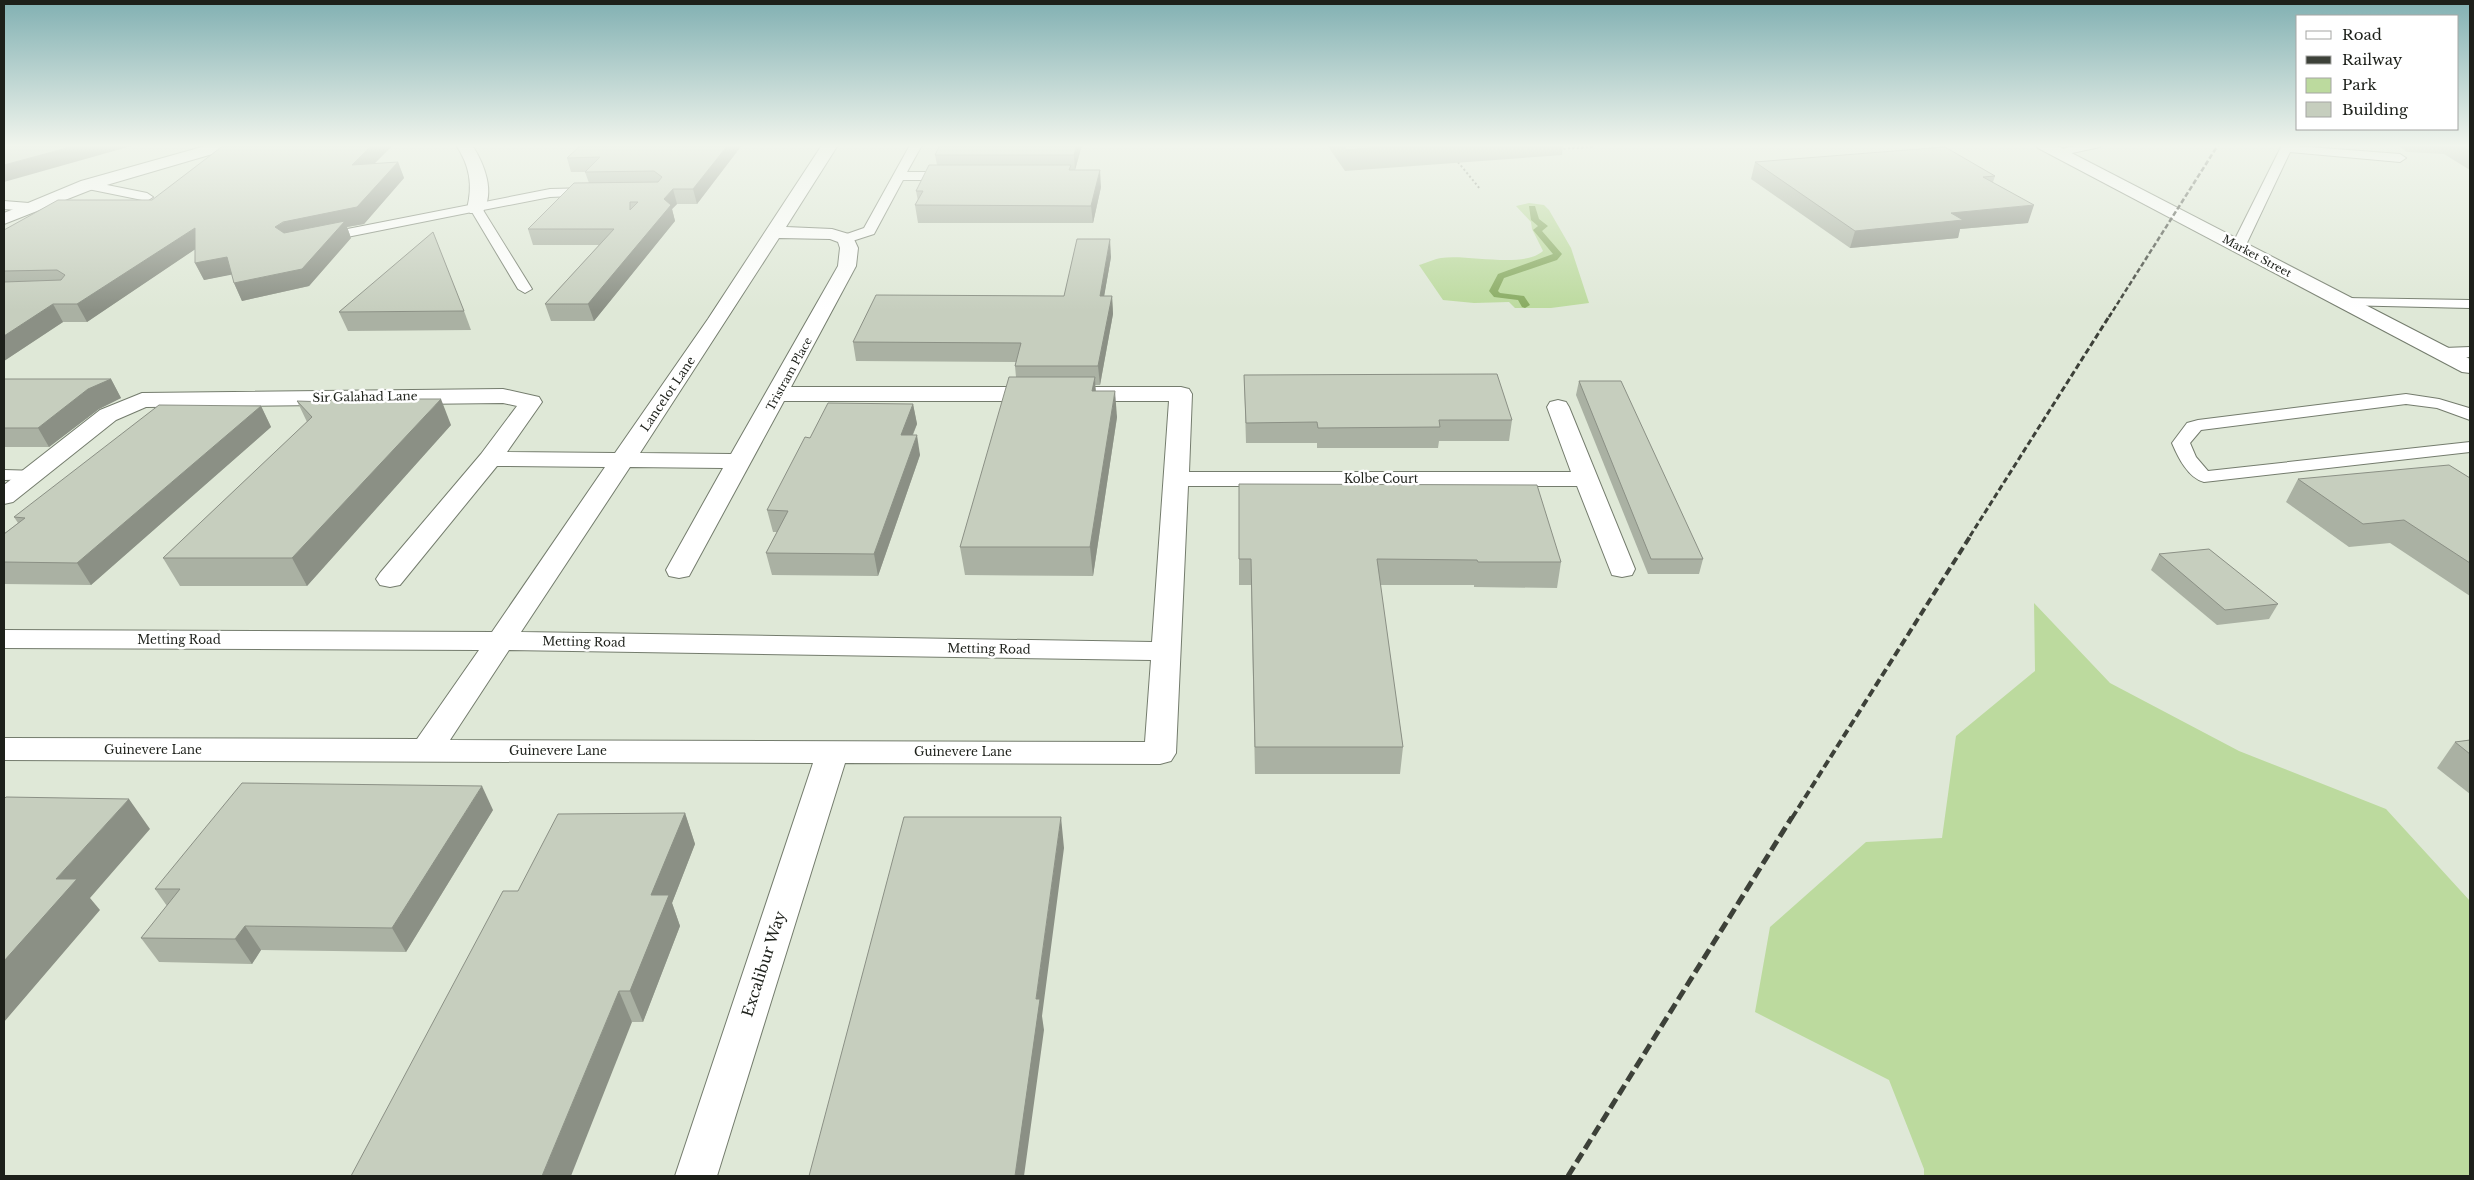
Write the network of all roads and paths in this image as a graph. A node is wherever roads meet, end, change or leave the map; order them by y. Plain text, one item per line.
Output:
1 (47, 200) edge
2 (478, 200) edge
3 (517, 200) edge
4 (795, 200) edge
5 (887, 200) edge
6 (2149, 200) edge
7 (2261, 200) edge
8 (4, 205) edge
9 (29, 207) junction
10 (476, 209) junction
11 (4, 219) edge
12 (774, 232) junction
13 (846, 239) junction
14 (310, 240) edge
15 (2238, 246) junction
16 (525, 289) dead end
17 (2345, 302) junction
18 (2470, 304) edge
19 (2470, 352) edge
20 (2444, 353) junction
21 (2470, 367) edge
22 (778, 394) junction
23 (1558, 407) dead end
24 (2466, 410) edge
25 (2470, 447) edge
26 (490, 459) junction
27 (623, 459) junction
28 (738, 461) junction
29 (4, 475) edge
30 (32, 475) junction
31 (1176, 479) junction
32 (1587, 479) junction
33 (4, 497) edge
34 (1622, 569) dead end
35 (679, 570) dead end
36 (390, 579) dead end
37 (4, 639) edge
38 (502, 641) junction
39 (1165, 651) junction
40 (5, 750) edge
41 (426, 750) junction
42 (833, 751) junction
43 (696, 1176) edge

1 - 9 street
2 - 10 street
3 - 10 lane
4 - 12 street, Lancelot Lane
5 - 13 lane
6 - 15 street, Market Street
7 - 15 lane
8 - 9 lane
9 - 11 street
10 - 14 lane
10 - 16 lane
12 - 13 street
12 - 27 street, Lancelot Lane
13 - 22 street, Tristram Place
15 - 17 street, Market Street
17 - 18 lane
17 - 20 street, Market Street
19 - 20 lane
20 - 21 street, Market Street
22 - 28 street, Tristram Place
22 - 31 street, Guinevere Lane
23 - 32 street
24 - 25 lane
26 - 27 street
26 - 30 street, Sir Galahad Lane
26 - 36 street, Sir Galahad Lane
27 - 28 street
27 - 38 street, Lancelot Lane
28 - 35 street, Tristram Place
29 - 30 lane
30 - 33 street, Sir Galahad Lane
31 - 32 street, Kolbe Court
31 - 39 street, Guinevere Lane
32 - 34 street
37 - 38 street, Metting Road
38 - 39 street, Metting Road
38 - 41 street, Lancelot Lane
39 - 42 street, Guinevere Lane
40 - 41 street, Guinevere Lane
41 - 42 street, Guinevere Lane
42 - 43 street, Excalibur Way

